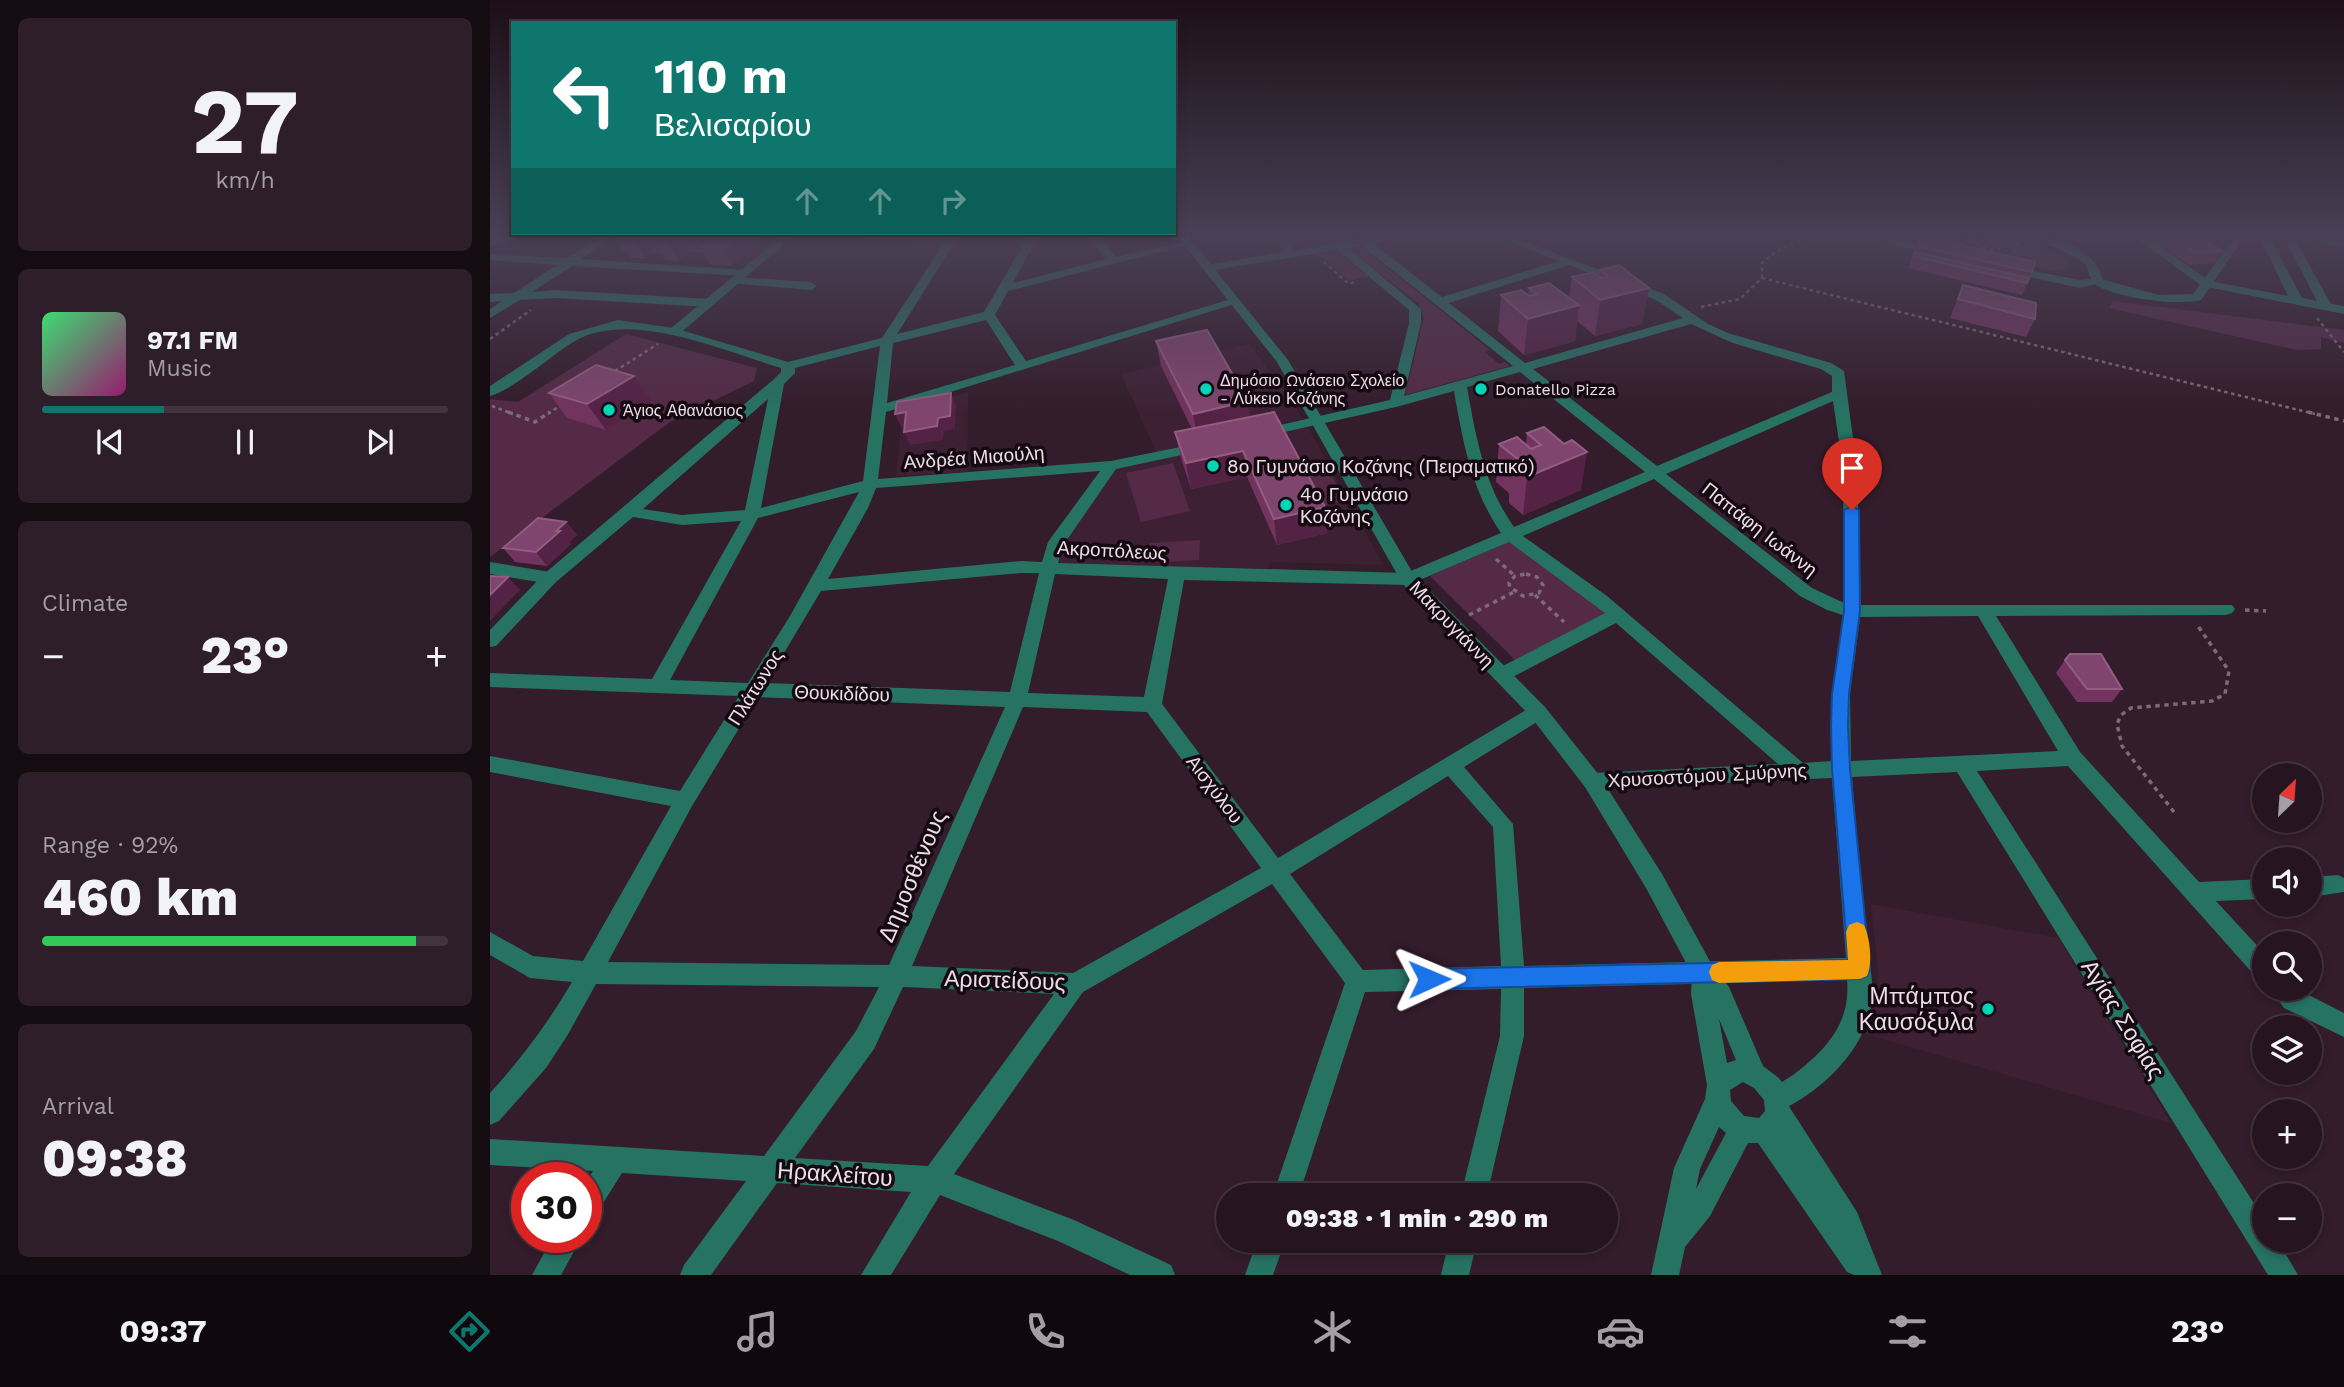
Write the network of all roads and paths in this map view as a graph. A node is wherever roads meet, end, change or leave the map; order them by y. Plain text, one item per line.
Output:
1 (517, 296) junction
2 (526, 296) edge
3 (581, 296) edge
4 (718, 296) edge
5 (916, 296) edge
6 (1000, 296) edge
7 (1230, 296) edge
8 (1401, 296) edge
9 (1430, 296) edge
10 (1459, 296) edge
11 (1656, 296) edge
12 (1744, 296) edge
13 (1833, 296) edge
14 (2157, 296) edge
15 (2198, 296) edge
16 (2268, 296) edge
17 (2294, 296) edge
18 (2320, 296) edge
19 (490, 298) edge
20 (2297, 301) junction
21 (1235, 302) junction
22 (1438, 302) junction
23 (709, 303) junction
24 (2326, 306) junction
25 (2344, 310) edge
26 (490, 314) edge
27 (1693, 314) junction
28 (989, 315) junction
29 (674, 332) junction
30 (887, 341) junction
31 (660, 343) dead end
32 (2344, 352) edge
33 (788, 366) junction
34 (1023, 367) junction
35 (1522, 369) junction
36 (615, 371) edge
37 (778, 383) junction
38 (1460, 386) junction
39 (490, 392) edge
40 (1839, 394) junction
41 (569, 400) edge
42 (1396, 402) junction
43 (490, 406) edge
44 (880, 410) junction
45 (745, 413) junction
46 (772, 419) junction
47 (1320, 421) junction
48 (2344, 421) edge
49 (1252, 436) edge
50 (1214, 444) edge
51 (1111, 466) junction
52 (1656, 473) junction
53 (870, 484) junction
54 (630, 512) junction
55 (752, 515) junction
56 (1511, 535) junction
57 (1496, 559) dead end
58 (490, 568) edge
59 (1050, 569) junction
60 (1177, 574) junction
61 (1515, 576) junction
62 (550, 578) junction
63 (1408, 579) junction
64 (815, 586) junction
65 (1514, 592) junction
66 (1535, 595) junction
67 (2184, 609) junction
68 (2226, 609) dead end
69 (1983, 610) junction
70 (1852, 611) junction
71 (1618, 614) junction
72 (1469, 615) dead end
73 (1579, 635) junction
74 (490, 640) edge
75 (1502, 675) junction
76 (490, 680) edge
77 (657, 687) junction
78 (754, 690) junction
79 (1017, 700) junction
80 (1152, 705) junction
81 (1538, 712) junction
82 (2073, 758) junction
83 (1962, 763) junction
84 (490, 764) edge
85 (1450, 765) junction
86 (1841, 769) junction
87 (1799, 771) junction
88 (1592, 781) junction
89 (685, 800) junction
90 (2174, 812) dead end
91 (1276, 871) junction
92 (2338, 886) dead end
93 (2322, 887) edge
94 (2252, 890) edge
95 (2194, 892) junction
96 (490, 943) edge
97 (2252, 956) edge
98 (1860, 969) junction
99 (591, 973) junction
100 (1704, 973) junction
101 (897, 976) junction
102 (1513, 977) junction
103 (1357, 981) junction
104 (1075, 984) junction
105 (2294, 1001) edge
106 (2344, 1025) edge
107 (1754, 1073) junction
108 (1718, 1092) junction
109 (490, 1112) edge
110 (1765, 1118) junction
111 (490, 1152) edge
112 (615, 1160) junction
113 (770, 1170) junction
114 (934, 1180) junction
115 (602, 1181) edge
116 (1290, 1183) edge
117 (1477, 1183) edge
118 (1674, 1238) junction
119 (558, 1253) edge
120 (1266, 1253) edge
121 (1460, 1253) edge
122 (1867, 1274) edge
123 (545, 1275) edge
124 (694, 1275) edge
125 (875, 1275) edge
126 (1161, 1275) edge
127 (1259, 1275) edge
128 (1455, 1275) edge
129 (1665, 1275) edge
130 (2284, 1275) edge

1 - 2 street
1 - 19 street
1 - 26 street
3 - 23 street
4 - 23 street
5 - 30 street, Πλάτωνος
6 - 28 street
7 - 21 street, Μακρυγιάννη
8 - 42 street
9 - 22 street, Παπάφη Ιωάννη
10 - 22 street
11 - 27 street
12 - 27 path
13 - 48 path
14 - 15 street
16 - 20 street
17 - 20 street
18 - 24 street
20 - 24 street
20 - 32 path
21 - 34 street
21 - 47 street, Μακρυγιάννη
22 - 35 street, Παπάφη Ιωάννη
23 - 29 street
24 - 25 street
27 - 35 street
27 - 40 street
28 - 30 street
28 - 34 street
29 - 33 street
29 - 39 street
30 - 33 street
30 - 44 street, Πλάτωνος
31 - 36 path
33 - 37 street
34 - 44 street
35 - 38 street
35 - 52 street, Παπάφη Ιωάννη
37 - 45 street
37 - 46 street
38 - 42 street
38 - 56 street
40 - 52 street
40 - 70 street
41 - 43 path
42 - 47 street
44 - 53 street, Πλάτωνος
45 - 46 street
45 - 54 street
46 - 55 street
47 - 49 street
47 - 63 street, Μακρυγιάννη
50 - 51 street, Ανδρέα Μιαούλη
51 - 53 street, Ανδρέα Μιαούλη
51 - 59 street, Δημοσθένους
52 - 56 street
52 - 70 street, Παπάφη Ιωάννη
53 - 55 street, Ανδρέα Μιαούλη
53 - 64 street, Πλάτωνος
54 - 55 street, Ανδρέα Μιαούλη
54 - 62 street
55 - 77 street
56 - 63 street
56 - 71 street
57 - 61 path
58 - 62 street
59 - 60 street, Ακροπόλεως
59 - 64 street, Ακροπόλεως
59 - 79 street, Δημοσθένους
60 - 63 street, Ακροπόλεως
60 - 80 street
61 - 65 path
61 - 66 path
62 - 74 street
63 - 75 street, Μακρυγιάννη
64 - 78 street, Πλάτωνος
65 - 66 path
65 - 72 path
66 - 73 path
67 - 68 street, Παπάφη Ιωάννη
67 - 69 street, Παπάφη Ιωάννη
67 - 90 path
69 - 70 street, Παπάφη Ιωάννη
69 - 82 street
70 - 86 street
71 - 73 street
71 - 87 street
73 - 75 street
75 - 81 street, Μακρυγιάννη
76 - 77 street, Θουκιδίδου
77 - 78 street, Θουκιδίδου
78 - 79 street, Θουκιδίδου
78 - 89 street, Πλάτωνος
79 - 80 street, Θουκιδίδου
79 - 101 street, Δημοσθένους
80 - 91 street, Αισχύλου
81 - 85 street, Αριστείδους
81 - 88 street, Μακρυγιάννη
82 - 83 street, Χρυσοστόμου Σμύρνης
82 - 95 street
83 - 86 street, Χρυσοστόμου Σμύρνης
83 - 130 street, Αγίας Σοφίας
84 - 89 street
85 - 91 street, Αριστείδους
85 - 102 street
86 - 87 street, Χρυσοστόμου Σμύρνης
86 - 98 street
87 - 88 street, Χρυσοστόμου Σμύρνης
88 - 100 street, Μακρυγιάννη
89 - 99 street, Πλάτωνος
91 - 103 street, Αισχύλου
91 - 104 street, Αριστείδους
92 - 93 street
94 - 95 street
95 - 97 street
96 - 99 street, Αριστείδους
98 - 100 street
98 - 110 street
99 - 101 street, Αριστείδους
99 - 109 street, Πλάτωνος
100 - 102 street
100 - 107 street, Μακρυγιάννη
100 - 108 street, Μακρυγιάννη
101 - 104 street, Αριστείδους
101 - 113 street, Δημοσθένους
102 - 103 street
102 - 117 street
103 - 116 street
104 - 114 street
105 - 106 street
107 - 108 street
107 - 110 street, Μακρυγιάννη
108 - 110 street, Μακρυγιάννη
108 - 118 street
110 - 118 street
110 - 122 street, Μακρυγιάννη
111 - 112 street, Ηρακλείτου
112 - 113 street, Ηρακλείτου
112 - 115 street
113 - 114 street, Ηρακλείτου
113 - 124 street, Δημοσθένους
114 - 125 street
114 - 126 street, Ηρακλείτου
118 - 129 street
119 - 123 street
120 - 127 street
121 - 128 street

